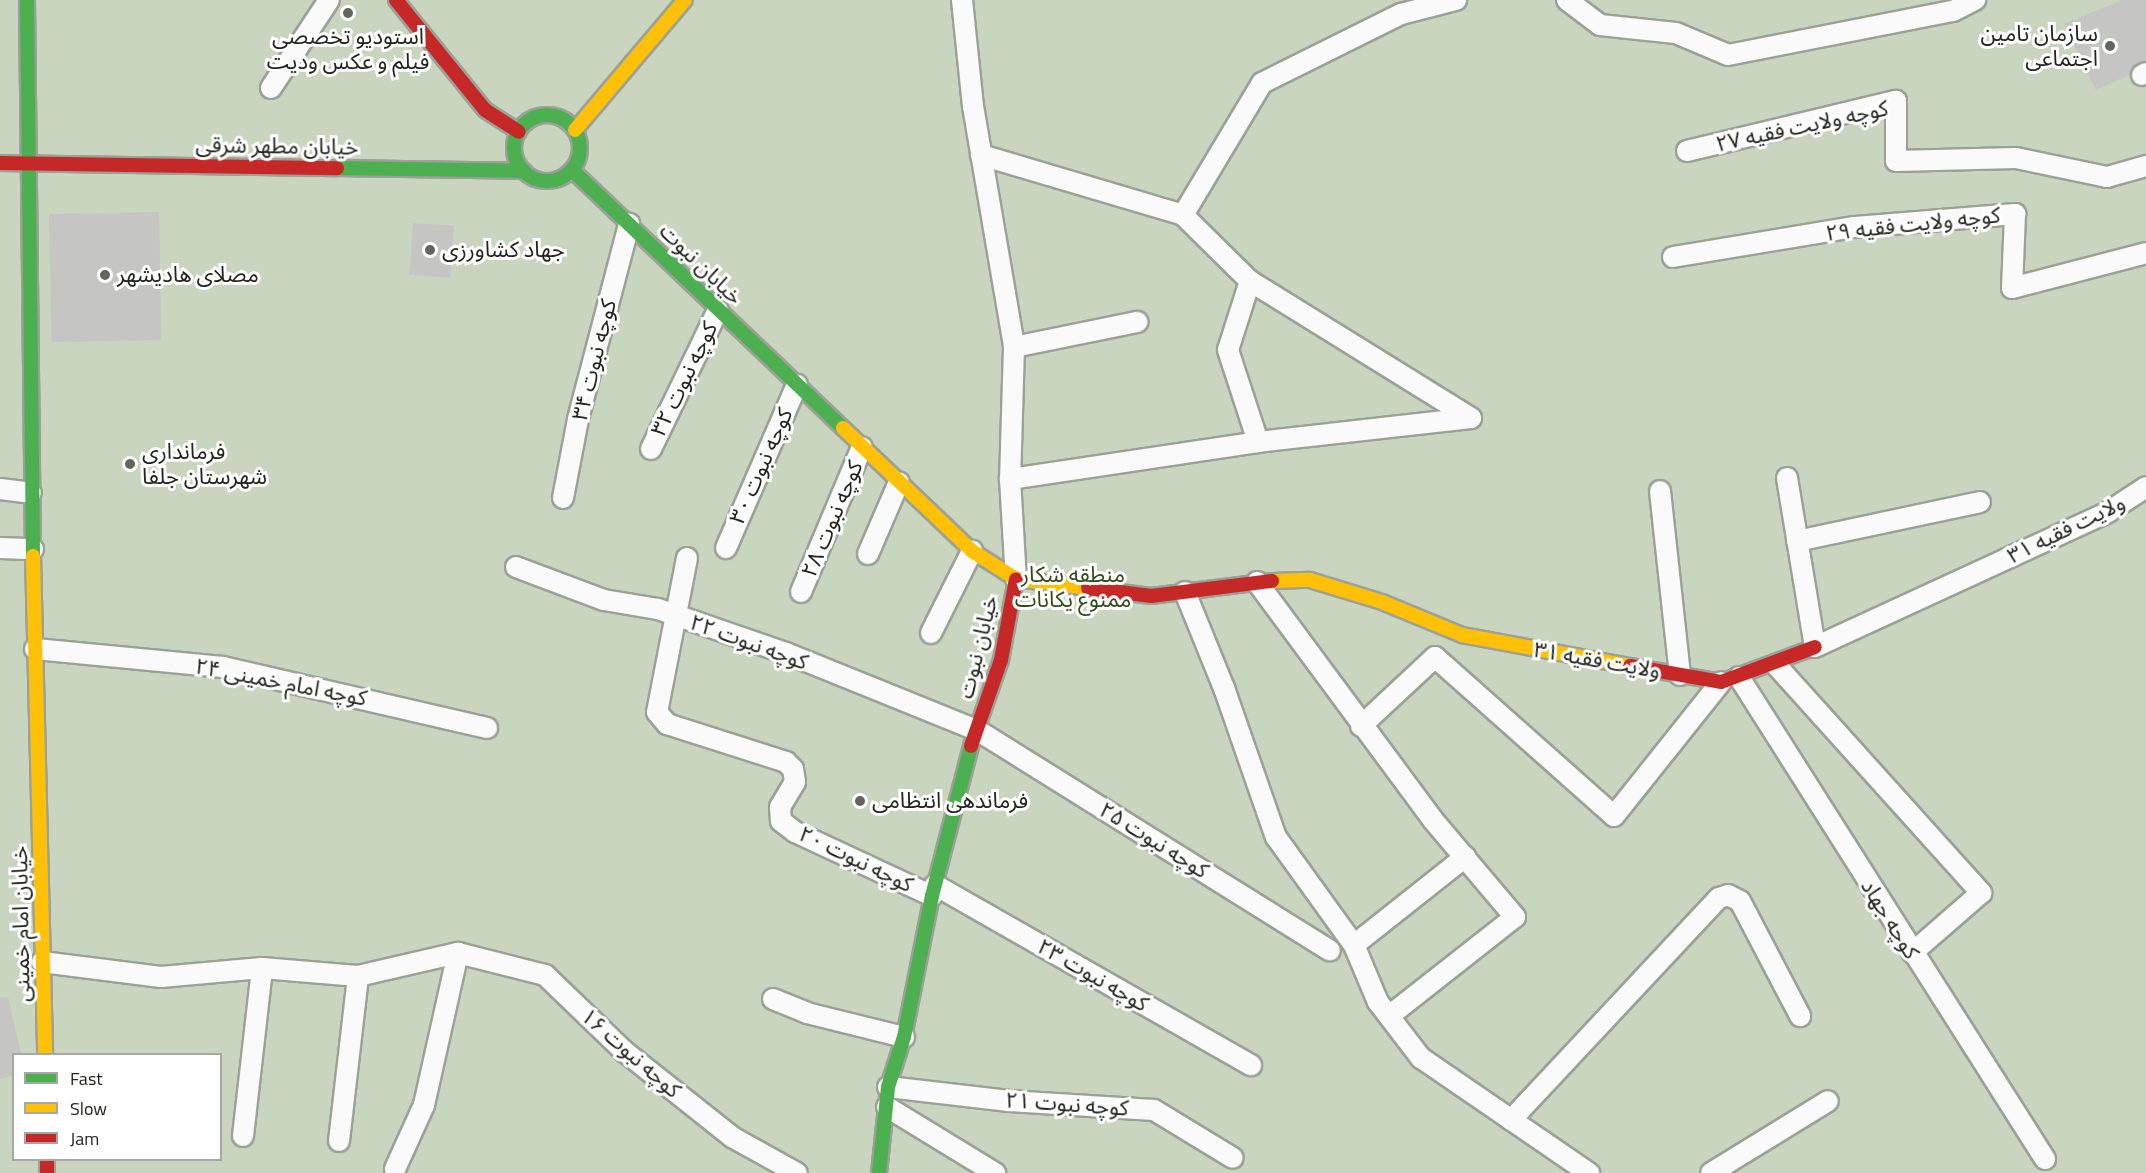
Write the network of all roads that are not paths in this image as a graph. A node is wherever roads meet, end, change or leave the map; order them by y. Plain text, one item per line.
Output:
1 (27, 0) edge
2 (329, 0) edge
3 (396, 0) edge
4 (685, 0) edge
5 (962, 0) edge
6 (1456, 0) edge
7 (1567, 0) edge
8 (1975, 0) edge
9 (272, 88) dead end
10 (575, 130) junction
11 (519, 132) junction
12 (1687, 151) dead end
13 (981, 154) junction
14 (0, 163) edge
15 (29, 163) junction
16 (2146, 166) edge
17 (572, 170) junction
18 (524, 171) junction
19 (1183, 215) junction
20 (629, 224) junction
21 (2146, 253) edge
22 (1673, 257) dead end
23 (1250, 281) junction
24 (718, 310) junction
25 (1137, 322) dead end
26 (1014, 347) junction
27 (797, 385) junction
28 (1258, 442) junction
29 (862, 447) junction
30 (651, 449) dead end
31 (1787, 478) dead end
32 (1010, 479) junction
33 (899, 482) junction
34 (2146, 487) edge
35 (0, 489) edge
36 (1660, 492) dead end
37 (31, 493) junction
38 (564, 498) dead end
39 (1980, 502) dead end
40 (1797, 540) junction
41 (0, 548) edge
42 (726, 548) dead end
43 (33, 549) junction
44 (972, 551) junction
45 (868, 554) dead end
46 (687, 558) dead end
47 (516, 567) dead end
48 (1016, 579) junction
49 (1257, 582) junction
50 (1185, 591) junction
51 (801, 592) dead end
52 (675, 615) junction
53 (931, 633) dead end
54 (1815, 647) junction
55 (35, 649) junction
56 (1776, 665) junction
57 (1680, 675) junction
58 (1730, 680) junction
59 (1361, 726) junction
60 (487, 728) dead end
61 (977, 730) junction
62 (1465, 857) junction
63 (933, 890) junction
64 (1354, 945) junction
65 (1330, 951) dead end
66 (458, 953) junction
67 (1912, 953) junction
68 (42, 962) junction
69 (262, 968) junction
70 (358, 976) junction
71 (773, 999) dead end
72 (1389, 1016) junction
73 (1800, 1016) dead end
74 (904, 1037) junction
75 (45, 1053) edge
76 (1251, 1065) dead end
77 (888, 1087) junction
78 (1828, 1101) dead end
79 (887, 1107) junction
80 (1511, 1120) junction
81 (243, 1136) dead end
82 (339, 1141) dead end
83 (1233, 1158) dead end
84 (2045, 1159) dead end
85 (395, 1169) dead end
86 (798, 1173) edge
87 (879, 1173) edge
88 (995, 1173) edge
89 (1589, 1173) edge
90 (1711, 1173) edge

1 - 15 street, خیابان امام خمینی
2 - 9 street
3 - 11 street
4 - 10 street
5 - 13 street
6 - 19 street
7 - 8 street
10 - 11 street
10 - 17 street
11 - 18 street
12 - 16 street, کوچه ولایت فقیه ۲۷
13 - 19 street
13 - 26 street
14 - 15 street, خیابان مطهر شرقی
15 - 18 street, خیابان مطهر شرقی
15 - 37 street, خیابان امام خمینی
17 - 18 street
17 - 20 street, خیابان نبوت
19 - 23 street
20 - 24 street, خیابان نبوت
20 - 38 street, کوچه نبوت ۳۴
21 - 22 street, کوچه ولایت فقیه ۲۹
23 - 28 street
23 - 28 street
24 - 27 street, خیابان نبوت
24 - 30 street, کوچه نبوت ۳۲
25 - 26 street
26 - 32 street
27 - 29 street, خیابان نبوت
27 - 42 street, کوچه نبوت ۳۰
28 - 32 street
29 - 33 street, خیابان نبوت
29 - 51 street, کوچه نبوت ۲۸
31 - 40 street
32 - 48 street
33 - 44 street, خیابان نبوت
33 - 45 street
34 - 54 street, ولایت فقیه ۳۱
35 - 37 street
36 - 57 street
37 - 43 street, خیابان امام خمینی
39 - 40 street
40 - 54 street
41 - 43 street
43 - 55 street, خیابان امام خمینی
44 - 48 street, خیابان نبوت
44 - 53 street
46 - 52 street
47 - 52 street, کوچه نبوت ۲۲
48 - 50 street, ولایت فقیه ۳۱
48 - 61 street, خیابان نبوت
49 - 50 street, ولایت فقیه ۳۱
49 - 57 street, ولایت فقیه ۳۱
49 - 59 street
50 - 64 street
52 - 61 street, کوچه نبوت ۲۲
52 - 63 street, کوچه نبوت ۲۰
54 - 56 street, ولایت فقیه ۳۱
55 - 60 street, کوچه امام خمینی ۲۴
55 - 68 street, خیابان امام خمینی
56 - 58 street, ولایت فقیه ۳۱
56 - 67 street
57 - 58 street, ولایت فقیه ۳۱
58 - 59 street
58 - 67 street, کوچه جهاد
59 - 62 street
61 - 63 street, خیابان نبوت
61 - 65 street, کوچه نبوت ۲۵
62 - 64 street
62 - 72 street
63 - 74 street, خیابان نبوت
63 - 76 street, کوچه نبوت ۲۳
64 - 72 street
66 - 70 street
66 - 85 street
66 - 86 street, کوچه نبوت ۱۶
67 - 84 street, کوچه جهاد
68 - 69 street
68 - 75 street, خیابان امام خمینی
69 - 70 street
69 - 81 street
70 - 82 street
71 - 74 street
72 - 80 street
73 - 80 street
74 - 77 street, خیابان نبوت
77 - 79 street, خیابان نبوت
77 - 83 street, کوچه نبوت ۲۱
78 - 90 street
79 - 87 street, خیابان نبوت
79 - 88 street
80 - 89 street

